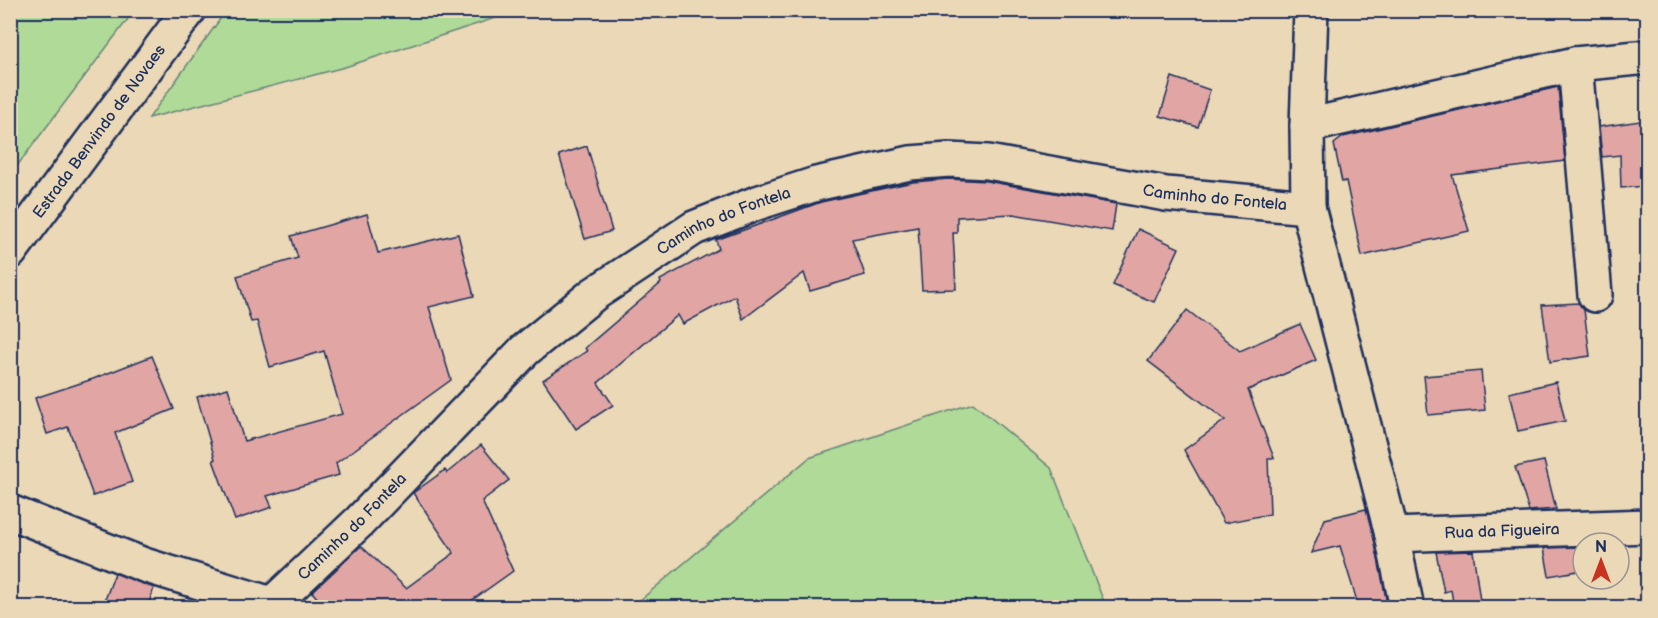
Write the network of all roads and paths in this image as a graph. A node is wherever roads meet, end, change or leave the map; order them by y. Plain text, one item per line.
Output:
1 (189, 10) edge
2 (1311, 10) edge
3 (1647, 57) edge
4 (1575, 64) junction
5 (1307, 126) junction
6 (1308, 207) junction
7 (10, 252) edge
8 (1595, 295) dead end
9 (10, 512) edge
10 (1647, 526) edge
11 (1392, 535) junction
12 (269, 606) edge
13 (1407, 608) edge

1 - 7 street, Estrada Benvindo de Novaes
2 - 5 street, Caminho do Fontela
3 - 4 street
4 - 5 street
4 - 8 street
5 - 6 street, Caminho do Fontela
6 - 11 street, Caminho do Fontela
6 - 12 street, Caminho do Fontela
9 - 12 street, Caminho do Fontela
10 - 11 street, Rua da Figueira
11 - 13 street, Caminho do Fontela

